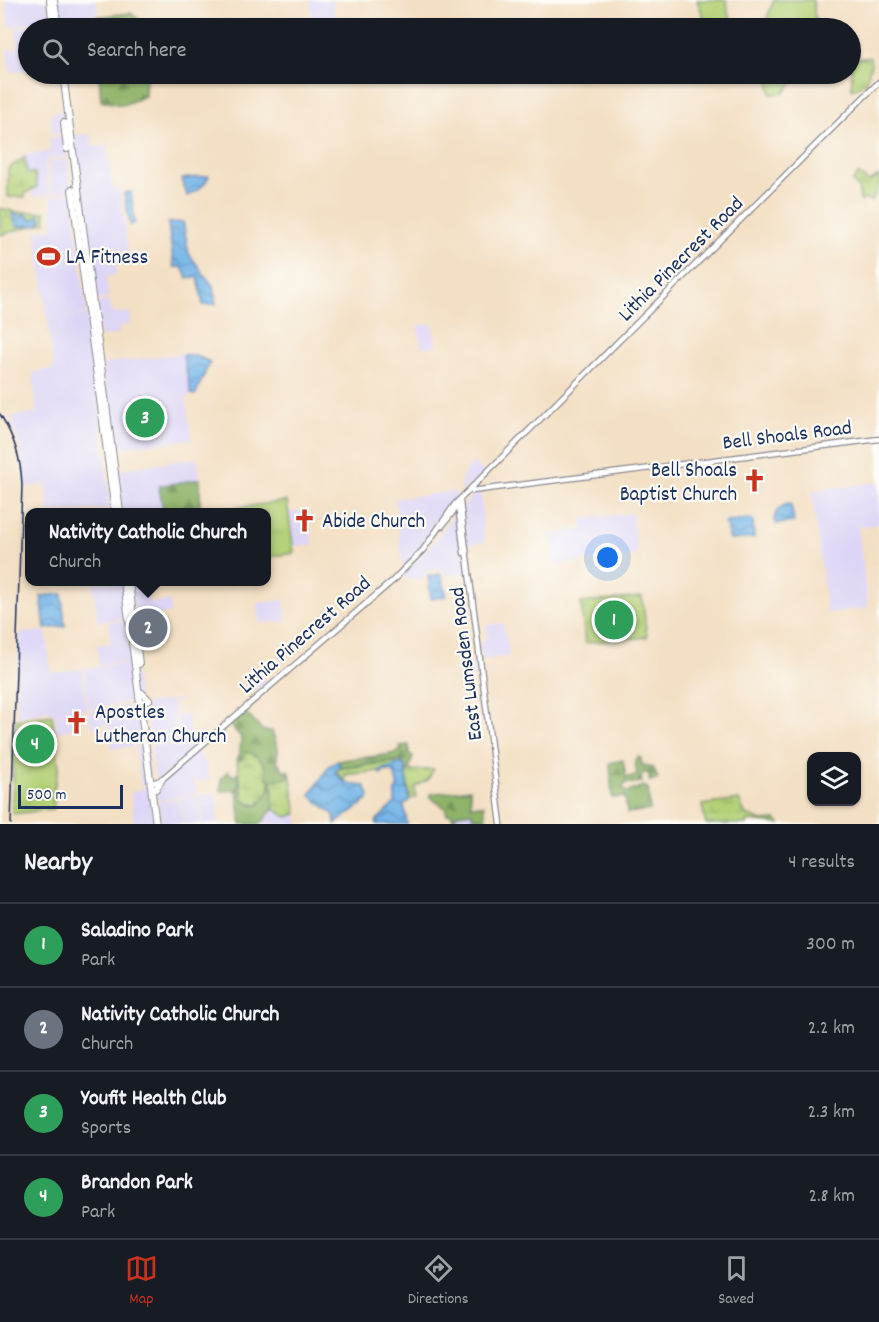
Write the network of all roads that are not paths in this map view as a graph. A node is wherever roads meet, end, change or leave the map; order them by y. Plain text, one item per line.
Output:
1 (52, 0) edge
2 (55, 18) edge
3 (879, 81) edge
4 (62, 84) edge
5 (63, 84) edge
6 (865, 93) dead end
7 (64, 121) junction
8 (71, 136) junction
9 (83, 191) dead end
10 (78, 198) junction
11 (82, 248) junction
12 (89, 302) junction
13 (97, 363) junction
14 (101, 406) junction
15 (108, 427) junction
16 (879, 439) edge
17 (504, 457) junction
18 (478, 485) junction
19 (484, 488) junction
20 (472, 491) junction
21 (459, 493) dead end
22 (115, 498) junction
23 (461, 501) junction
24 (116, 508) edge
25 (459, 513) junction
26 (447, 519) junction
27 (462, 536) junction
28 (467, 550) junction
29 (410, 565) junction
30 (124, 586) edge
31 (129, 586) edge
32 (131, 619) junction
33 (134, 640) junction
34 (136, 661) dead end
35 (277, 679) junction
36 (279, 686) dead end
37 (257, 688) dead end
38 (260, 694) junction
39 (137, 699) junction
40 (149, 700) dead end
41 (162, 779) joint
42 (154, 785) junction
43 (157, 824) edge
44 (500, 824) edge

1 - 2 highway
3 - 6 main road
3 - 17 main road, Lithia Pinecrest Road
4 - 7 highway
5 - 8 highway
7 - 8 highway
7 - 11 highway
8 - 10 highway
9 - 10 highway
10 - 11 highway
11 - 12 highway
11 - 12 highway
12 - 13 highway
12 - 13 highway
13 - 14 highway
13 - 15 highway
14 - 15 highway
14 - 22 highway
15 - 22 highway
16 - 19 main road, Bell Shoals Road
17 - 18 main road, Lithia Pinecrest Road
17 - 23 main road, Lithia Pinecrest Road
18 - 19 main road
18 - 20 main road, Lithia Pinecrest Road
19 - 20 main road, Bell Shoals Road
20 - 23 main road, Lithia Pinecrest Road
21 - 23 main road
22 - 24 highway
23 - 25 main road, East Lumsden Road
23 - 26 main road, Lithia Pinecrest Road
23 - 28 main road, East Lumsden Road
23 - 29 main road, Lithia Pinecrest Road
25 - 26 main road
25 - 27 main road, East Lumsden Road
26 - 29 main road, Lithia Pinecrest Road
27 - 28 main road
27 - 44 main road, East Lumsden Road
28 - 44 main road, East Lumsden Road
29 - 35 main road, Lithia Pinecrest Road
30 - 32 highway
31 - 32 highway
32 - 33 highway
33 - 34 highway
33 - 39 highway
35 - 36 main road
35 - 38 main road, Lithia Pinecrest Road
37 - 38 main road
38 - 41 main road, Lithia Pinecrest Road
39 - 40 highway
39 - 42 highway
39 - 42 highway
41 - 42 highway
42 - 43 highway

